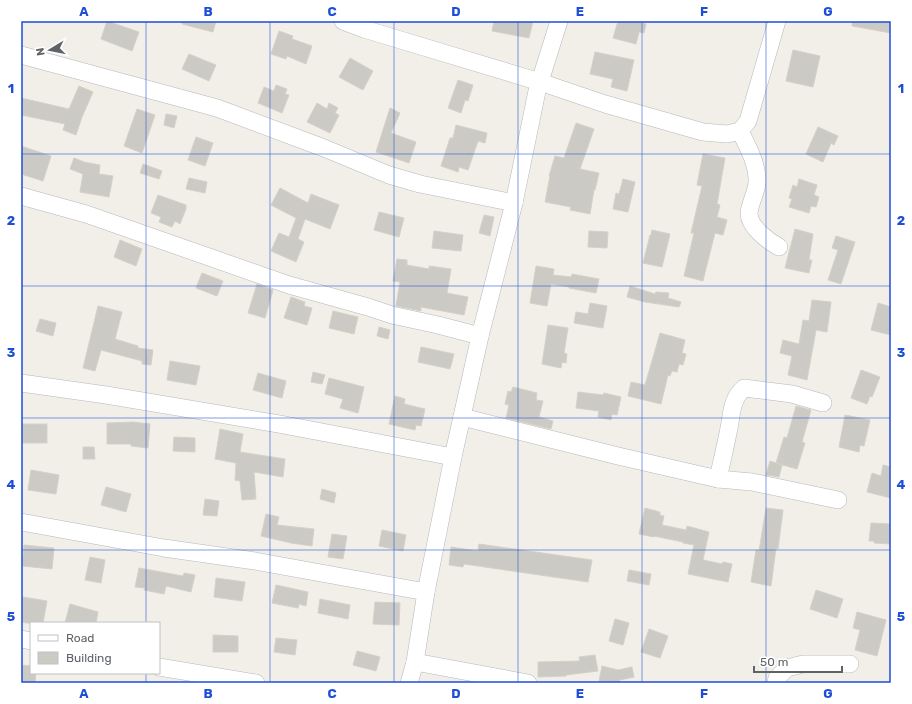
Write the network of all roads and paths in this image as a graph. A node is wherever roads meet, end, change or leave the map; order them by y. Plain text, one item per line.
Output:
1 (342, 21) edge
2 (559, 21) edge
3 (778, 21) edge
4 (21, 55) edge
5 (540, 82) junction
6 (740, 131) junction
7 (21, 196) edge
8 (514, 203) junction
9 (778, 247) dead end
10 (480, 336) junction
11 (21, 383) edge
12 (823, 403) dead end
13 (462, 417) junction
14 (453, 457) junction
15 (718, 479) junction
16 (838, 500) dead end
17 (21, 522) edge
18 (426, 592) junction
19 (415, 662) junction
20 (850, 664) dead end
21 (160, 667) edge
22 (490, 680) edge
23 (256, 683) edge
24 (409, 683) edge
25 (528, 683) edge
26 (776, 683) edge

1 - 5 street
2 - 5 street
3 - 6 street
4 - 8 street
5 - 6 street
5 - 8 street
6 - 9 street
7 - 10 street
8 - 10 street
10 - 13 street
11 - 14 street
12 - 15 street
13 - 14 street
13 - 15 street
14 - 18 street
15 - 16 street
17 - 18 street
18 - 19 street
19 - 22 street
19 - 24 street
20 - 26 street
21 - 23 street
22 - 25 street

